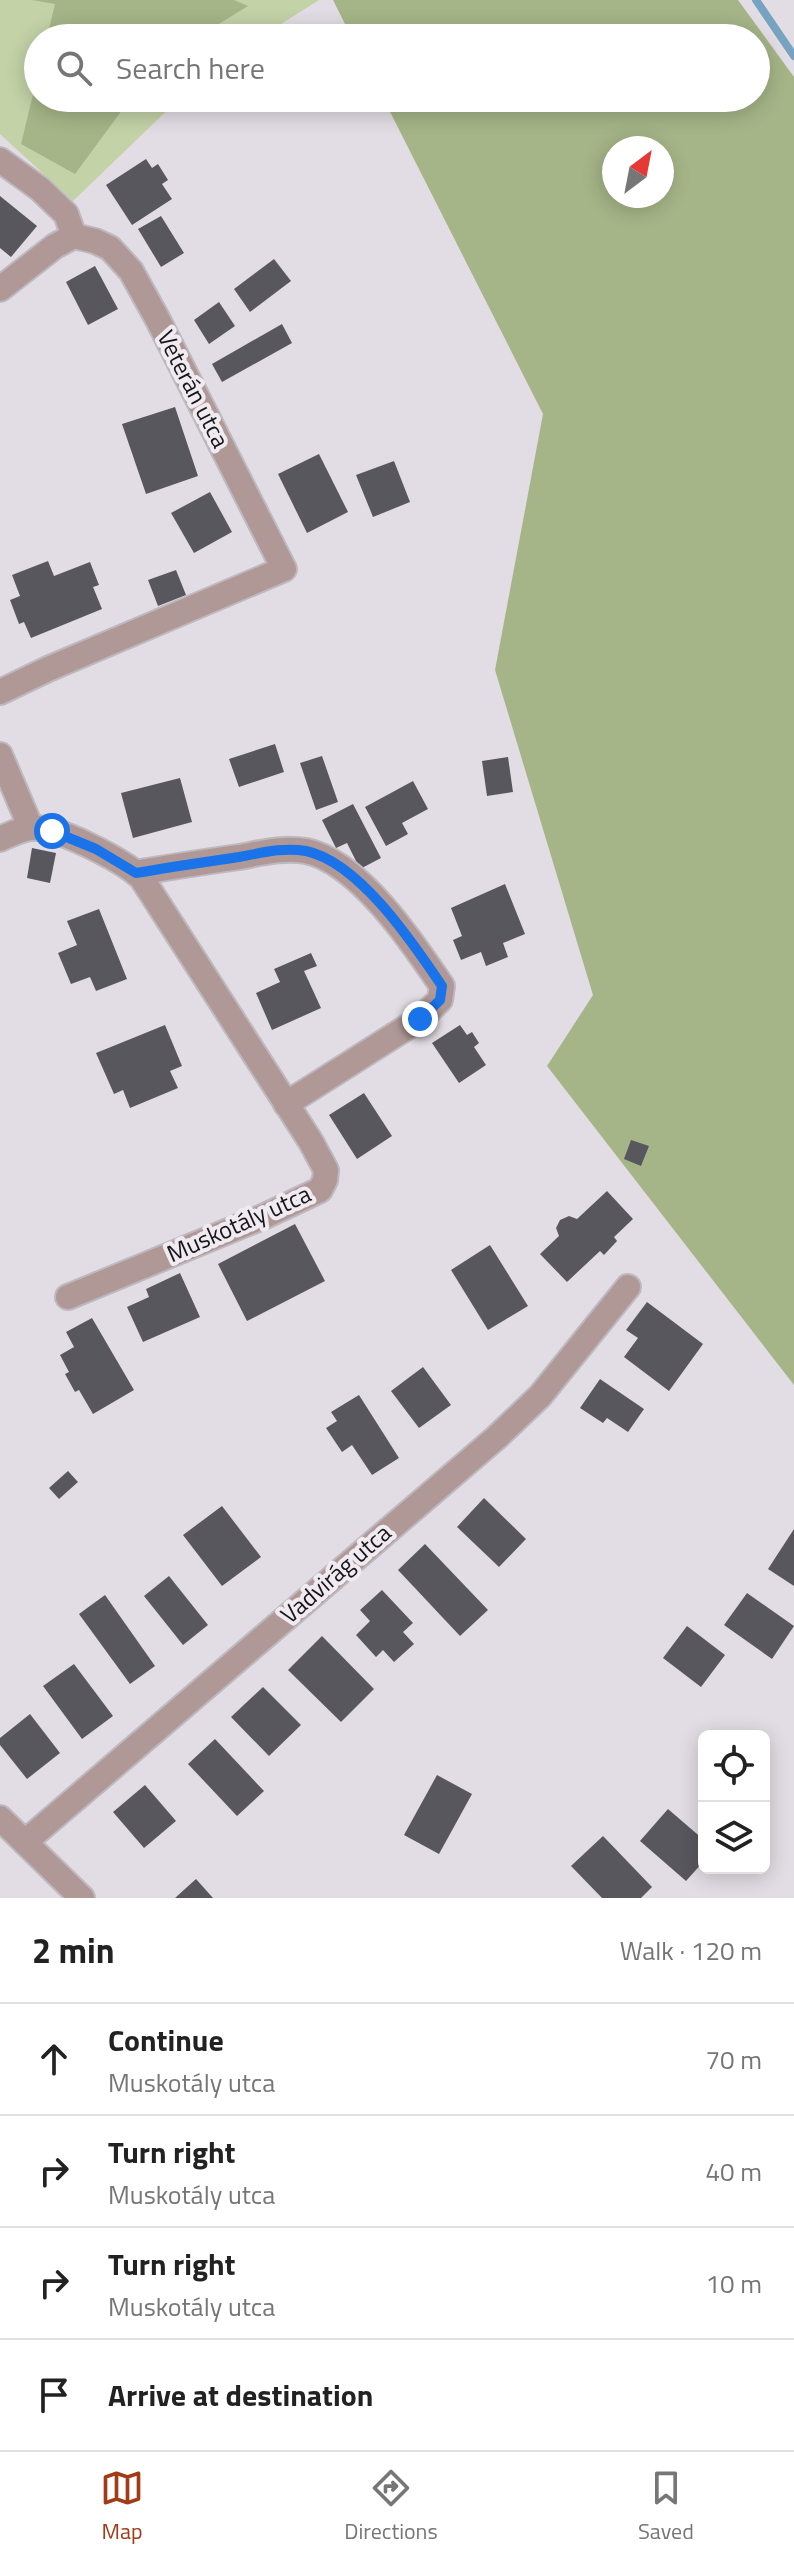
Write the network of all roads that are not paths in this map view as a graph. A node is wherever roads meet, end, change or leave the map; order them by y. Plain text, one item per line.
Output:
1 (0, 160) edge
2 (74, 236) junction
3 (0, 289) edge
4 (0, 692) edge
5 (0, 755) edge
6 (31, 828) junction
7 (0, 839) edge
8 (136, 873) junction
9 (286, 1104) junction
10 (628, 1287) dead end
11 (68, 1297) dead end
12 (0, 1818) edge
13 (25, 1842) junction
14 (82, 1898) edge

1 - 2 street
2 - 3 street
2 - 4 street, Veterán utca
5 - 6 street
6 - 7 street
6 - 8 street, Muskotály utca
8 - 9 street, Muskotály utca
8 - 9 street
9 - 11 street, Muskotály utca
10 - 13 street, Vadvirág utca
12 - 13 street
13 - 14 street

